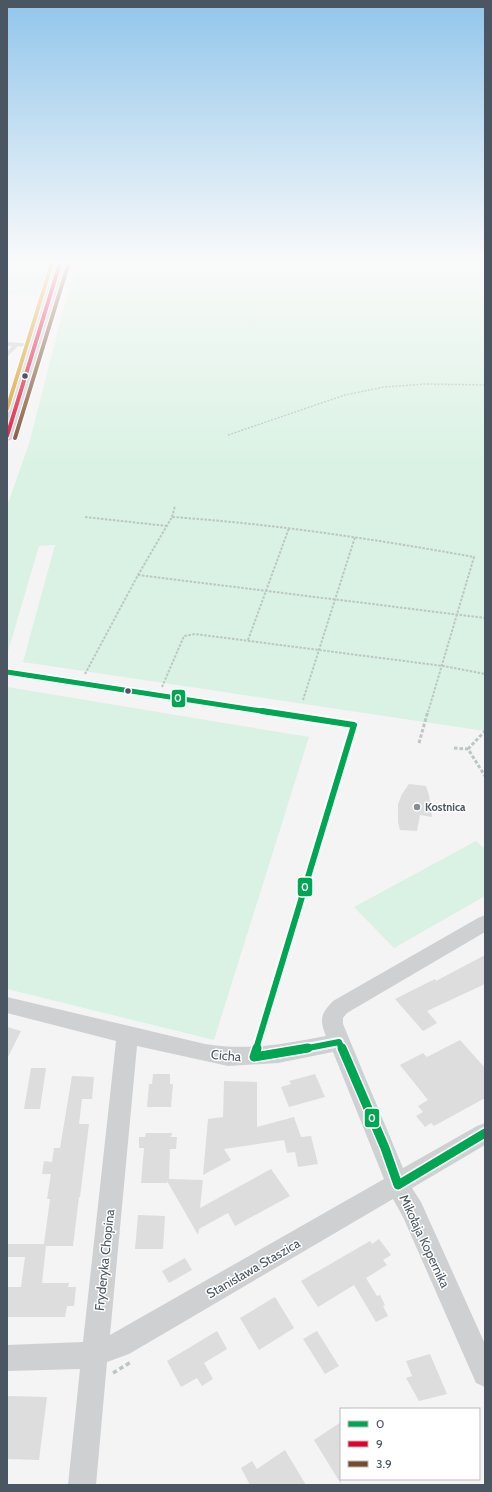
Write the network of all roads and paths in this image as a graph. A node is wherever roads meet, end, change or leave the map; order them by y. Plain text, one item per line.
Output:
1 (38, 330) edge
2 (7, 344) edge
3 (16, 345) junction
4 (33, 346) junction
5 (7, 355) edge
6 (485, 385) edge
7 (11, 408) edge
8 (228, 435) dead end
9 (7, 436) edge
10 (175, 506) dead end
11 (85, 517) dead end
12 (172, 517) junction
13 (167, 526) junction
14 (289, 528) junction
15 (355, 537) junction
16 (138, 575) junction
17 (266, 590) junction
18 (335, 599) junction
19 (459, 614) junction
20 (485, 618) edge
21 (248, 640) junction
22 (318, 650) junction
23 (443, 666) junction
24 (7, 672) edge
25 (485, 674) edge
26 (80, 683) junction
27 (158, 696) junction
28 (303, 700) dead end
29 (485, 731) edge
30 (419, 743) dead end
31 (454, 748) dead end
32 (468, 749) junction
33 (485, 776) edge
34 (485, 923) edge
35 (7, 1005) edge
36 (126, 1035) junction
37 (339, 1042) junction
38 (254, 1057) junction
39 (485, 1133) edge
40 (398, 1185) junction
41 (94, 1354) junction
42 (7, 1358) edge
43 (485, 1374) edge
44 (82, 1485) edge

1 - 4 main road
2 - 3 lane
3 - 4 lane
3 - 5 lane
4 - 7 main road
6 - 8 path
7 - 9 main road
10 - 12 path
11 - 13 path
12 - 13 path
12 - 14 path
13 - 16 path
14 - 15 path
14 - 17 path
15 - 18 path
15 - 19 path
16 - 17 path
16 - 26 path
17 - 18 path
17 - 21 path
18 - 19 path
18 - 22 path
19 - 20 path
19 - 23 path
21 - 22 path
21 - 27 path
22 - 23 path
22 - 28 path
23 - 25 path
23 - 30 path
24 - 26 lane
26 - 27 lane
27 - 38 lane
29 - 32 path
31 - 32 path
32 - 33 path
34 - 37 street
35 - 36 street, Cicha
36 - 38 street, Cicha
36 - 41 street, Fryderyka Chopina
37 - 38 street, Cicha
37 - 40 street, Mikołaja Kopernika
39 - 40 street, Stanisława Staszica
40 - 41 street, Stanisława Staszica
40 - 43 street, Mikołaja Kopernika
41 - 42 street, Stanisława Staszica
41 - 44 street, Fryderyka Chopina

